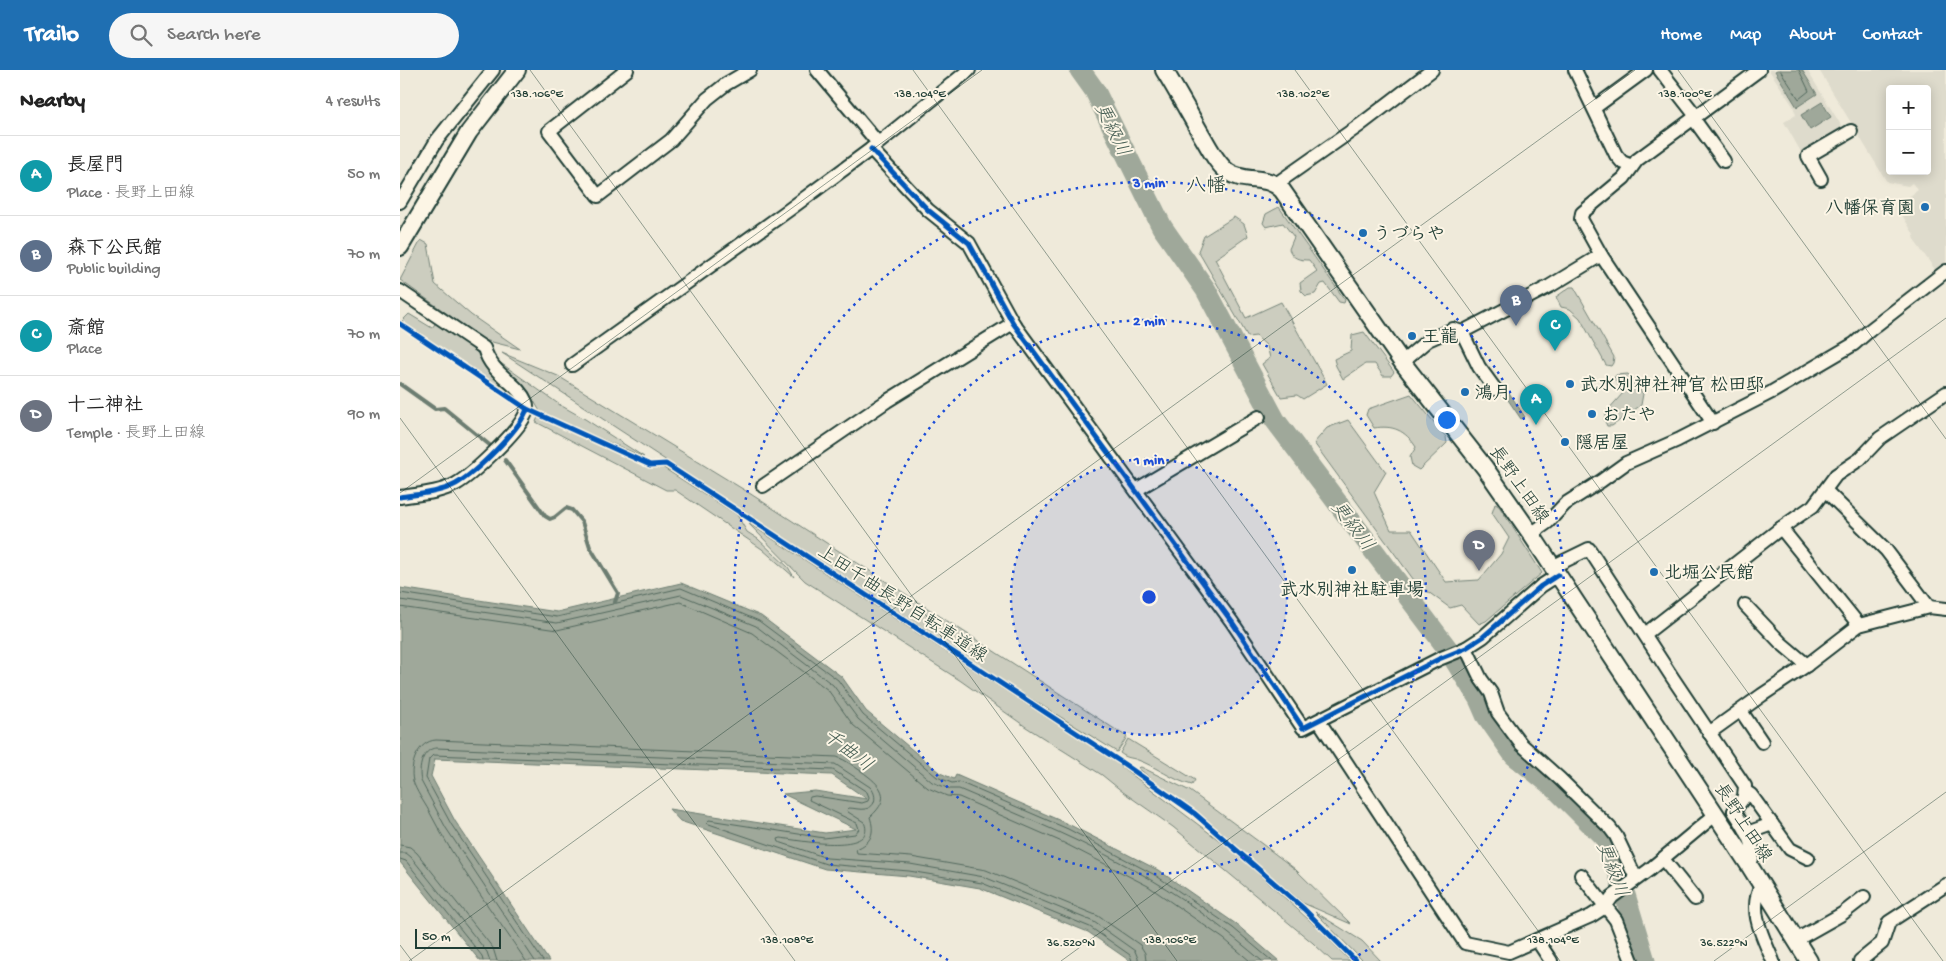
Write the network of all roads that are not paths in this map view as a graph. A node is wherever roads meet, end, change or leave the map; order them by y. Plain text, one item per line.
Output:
1 (493, 70) edge
2 (627, 70) edge
3 (750, 70) edge
4 (818, 70) edge
5 (969, 70) edge
6 (1164, 70) edge
7 (1432, 70) edge
8 (1575, 70) edge
9 (1646, 70) edge
10 (1660, 70) edge
11 (1758, 70) edge
12 (514, 71) edge
13 (1594, 108) junction
14 (1694, 117) junction
15 (1850, 132) dead end
16 (874, 146) junction
17 (1724, 161) dead end
18 (1632, 166) junction
19 (1821, 179) dead end
20 (1276, 184) junction
21 (400, 202) edge
22 (400, 247) edge
23 (1601, 255) junction
24 (1946, 271) edge
25 (400, 291) edge
26 (1013, 323) junction
27 (1462, 332) junction
28 (1402, 362) junction
29 (572, 365) dead end
30 (1495, 389) dead end
31 (1946, 393) edge
32 (1260, 418) dead end
33 (1713, 423) junction
34 (764, 486) dead end
35 (1136, 490) junction
36 (1826, 491) junction
37 (400, 497) edge
38 (1781, 528) junction
39 (1531, 534) junction
40 (1555, 571) junction
41 (1745, 605) dead end
42 (1929, 606) junction
43 (1946, 609) edge
44 (1858, 625) junction
45 (1644, 634) junction
46 (1464, 648) junction
47 (1807, 665) junction
48 (1741, 711) junction
49 (1319, 721) junction
50 (1709, 733) junction
51 (1762, 742) dead end
52 (1745, 791) junction
53 (1715, 815) junction
54 (1772, 824) junction
55 (1747, 833) junction
56 (1808, 858) dead end
57 (1663, 859) junction
58 (1749, 865) junction
59 (1581, 875) dead end
60 (1633, 880) junction
61 (1946, 885) edge
62 (1761, 886) junction
63 (1864, 898) dead end
64 (1694, 899) dead end
65 (1605, 907) junction
66 (1537, 940) junction
67 (1796, 940) junction
68 (1551, 961) edge
69 (1632, 961) edge
70 (1773, 961) edge
71 (1809, 961) edge
72 (1860, 961) edge

1 - 21 street
2 - 3 street
4 - 16 street
5 - 16 street
6 - 20 main road
7 - 20 street
8 - 13 street
9 - 13 street
10 - 14 street
11 - 14 street
12 - 22 main road
13 - 18 street
14 - 17 street
14 - 18 street
15 - 19 street
16 - 26 street
16 - 29 street
18 - 23 street
20 - 28 main road, 長野上田線
23 - 27 street
23 - 33 street
24 - 33 street
25 - 37 street
26 - 34 street
26 - 35 street
27 - 28 street
27 - 30 street
28 - 39 main road, 長野上田線
31 - 36 street
32 - 35 street
33 - 39 street
35 - 49 street
36 - 38 street
36 - 42 street
38 - 44 street
38 - 45 street
39 - 40 main road, 長野上田線
40 - 45 street
40 - 46 street
40 - 53 main road, 長野上田線
41 - 47 street
42 - 43 street
42 - 44 street
44 - 47 street
45 - 50 street
46 - 49 street
46 - 60 street
47 - 48 street
48 - 50 street
48 - 51 street
49 - 66 street
50 - 52 street
52 - 54 street
52 - 55 street
53 - 57 street
53 - 58 main road, 長野上田線
54 - 55 street
54 - 56 street
55 - 58 street
57 - 60 street
57 - 64 street
58 - 62 main road, 長野上田線
59 - 65 street
60 - 65 street
61 - 72 street
62 - 67 main road, 長野上田線
62 - 70 street
63 - 67 street
65 - 66 street
65 - 69 street
66 - 68 street
67 - 71 main road, 長野上田線

